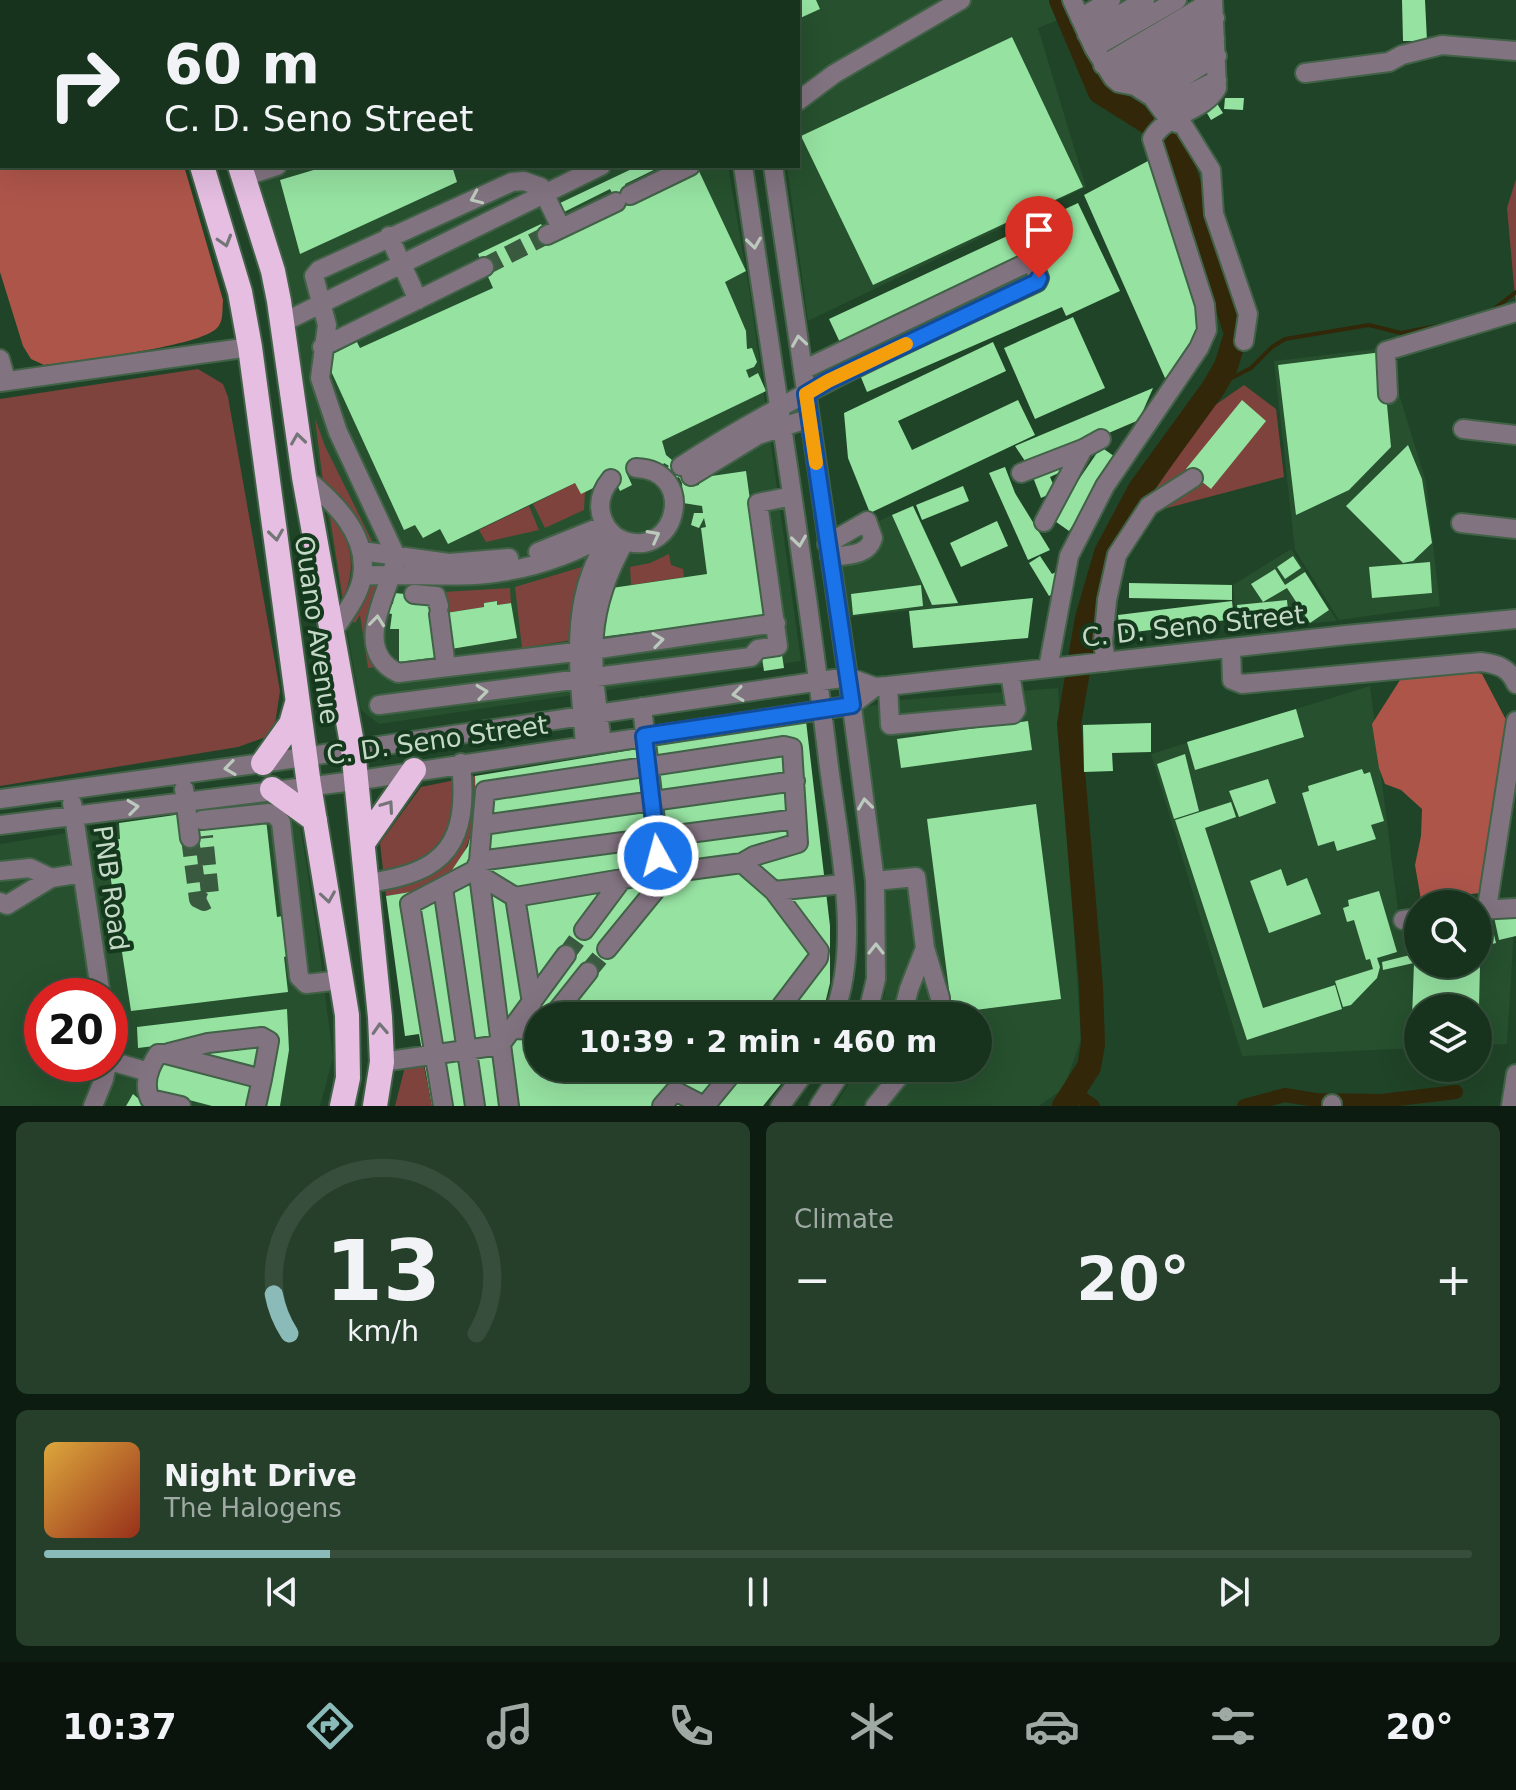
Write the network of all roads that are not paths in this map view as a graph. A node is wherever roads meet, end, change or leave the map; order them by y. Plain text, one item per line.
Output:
1 (961, 0) edge
2 (1111, 0) edge
3 (1177, 0) edge
4 (1214, 6) edge
5 (1154, 10) edge
6 (1088, 31) edge
7 (1216, 47) junction
8 (1516, 51) edge
9 (1305, 73) dead end
10 (1135, 86) junction
11 (800, 100) edge
12 (1160, 117) junction
13 (203, 168) edge
14 (263, 168) edge
15 (597, 168) edge
16 (686, 168) edge
17 (743, 168) edge
18 (773, 168) edge
19 (242, 171) edge
20 (545, 195) junction
21 (389, 236) junction
22 (402, 265) junction
23 (484, 267) tunnel mouth
24 (418, 300) junction
25 (320, 304) junction
26 (1516, 312) edge
27 (282, 323) junction
28 (1244, 341) dead end
29 (250, 347) junction
30 (322, 347) junction
31 (0, 359) edge
32 (803, 370) junction
33 (3, 381) edge
34 (806, 394) junction
35 (1388, 394) dead end
36 (779, 418) junction
37 (810, 418) junction
38 (1463, 429) dead end
39 (1516, 435) edge
40 (1101, 439) dead end
41 (1083, 449) junction
42 (636, 468) dead end
43 (1021, 473) dead end
44 (304, 477) junction
45 (677, 478) junction
46 (1193, 478) dead end
47 (611, 479) dead end
48 (792, 496) junction
49 (1044, 522) dead end
50 (1461, 523) dead end
51 (1516, 529) edge
52 (614, 533) junction
53 (361, 551) junction
54 (392, 572) junction
55 (362, 576) junction
56 (1516, 619) edge
57 (776, 623) junction
58 (723, 630) junction
59 (332, 633) junction
60 (1231, 648) junction
61 (580, 651) junction
62 (726, 660) junction
63 (1099, 663) junction
64 (446, 667) junction
65 (1053, 668) junction
66 (398, 673) junction
67 (1010, 673) junction
68 (848, 677) junction
69 (583, 679) junction
70 (819, 682) junction
71 (1516, 684) edge
72 (882, 686) junction
73 (298, 697) junction
74 (404, 702) junction
75 (379, 705) dead end
76 (852, 705) junction
77 (642, 707) junction
78 (822, 710) junction
79 (591, 715) junction
80 (1516, 721) edge
81 (644, 736) junction
82 (594, 744) junction
83 (353, 749) junction
84 (307, 756) junction
85 (263, 763) junction
86 (461, 763) junction
87 (647, 767) junction
88 (414, 770) junction
89 (182, 774) junction
90 (354, 781) junction
91 (795, 781) junction
92 (309, 785) junction
93 (70, 788) junction
94 (272, 789) junction
95 (0, 799) edge
96 (193, 800) junction
97 (651, 801) junction
98 (74, 814) junction
99 (796, 819) junction
100 (315, 820) junction
101 (0, 825) edge
102 (483, 825) junction
103 (656, 838) junction
104 (363, 843) junction
105 (742, 863) junction
106 (478, 869) junction
107 (0, 871) edge
108 (82, 873) junction
109 (661, 873) junction
110 (51, 878) junction
111 (622, 879) junction
112 (875, 881) junction
113 (367, 883) junction
114 (843, 884) junction
115 (443, 888) junction
116 (1485, 890) edge
117 (774, 891) junction
118 (515, 897) junction
119 (0, 902) edge
120 (1516, 908) edge
121 (1492, 909) edge
122 (584, 930) tunnel mouth
123 (925, 948) junction
124 (607, 949) tunnel mouth
125 (566, 955) tunnel mouth
126 (588, 972) tunnel mouth
127 (98, 978) edge
128 (341, 980) junction
129 (532, 1002) edge
130 (533, 1002) edge
131 (564, 1002) edge
132 (785, 1002) edge
133 (837, 1002) edge
134 (870, 1002) edge
135 (906, 1002) edge
136 (940, 1002) edge
137 (524, 1013) edge
138 (512, 1029) junction
139 (524, 1029) edge
140 (500, 1045) junction
141 (467, 1050) junction
142 (166, 1054) junction
143 (433, 1055) junction
144 (382, 1062) junction
145 (128, 1067) edge
146 (149, 1072) junction
147 (1516, 1074) edge
148 (262, 1079) junction
149 (103, 1082) edge
150 (725, 1082) edge
151 (798, 1082) edge
152 (838, 1082) edge
153 (894, 1082) edge
154 (508, 1100) edge
155 (829, 1103) edge
156 (161, 1104) edge
157 (93, 1106) edge
158 (181, 1106) edge
159 (256, 1106) edge
160 (342, 1106) edge
161 (375, 1106) edge
162 (443, 1106) edge
163 (475, 1106) edge
164 (524, 1106) edge
165 (662, 1106) edge
166 (705, 1106) edge
167 (780, 1106) edge
168 (875, 1106) edge
169 (1511, 1106) edge

1 - 11 street
2 - 6 street
3 - 5 street
4 - 5 street
4 - 6 street
4 - 7 street
5 - 6 street
5 - 6 street
6 - 10 street
7 - 10 street
7 - 12 street
7 - 12 street
8 - 9 street
10 - 12 street
12 - 28 street
12 - 65 street
13 -> 29 highway, Ouano Avenue
14 - 19 street
15 - 20 street
16 - 20 street
17 -> 36 street
32 -> 18 street
19 - 27 highway, Ouano Avenue
20 -> 21 street
20 - 22 street
21 - 22 street
21 - 25 street
22 - 24 street
22 - 25 street
23 - 24 street
24 - 30 street
25 - 27 street
25 - 30 street
26 - 35 street
44 -> 27 highway, Ouano Avenue
29 - 33 street
29 -> 73 highway, Ouano Avenue
30 - 54 street
31 - 33 street
32 - 34 street
32 - 34 street
34 - 36 street
34 - 37 street
36 - 37 street
36 - 45 street
36 - 48 street
37 - 68 street
38 - 39 street
40 - 41 street
41 - 43 street
41 - 49 street
42 - 45 street
44 - 53 street
44 - 59 highway, Ouano Avenue
52 -> 45 street
46 - 63 street
47 - 52 street
48 - 57 street
48 -> 70 street
50 - 51 street
52 - 54 street
52 - 61 street
53 - 54 street
53 - 55 street
54 - 55 street
54 - 64 street
66 -> 54 street
55 - 59 street
56 - 60 street, C. D. Seno Street
57 - 58 street
57 - 62 street
61 -> 58 street
58 - 62 street
59 - 83 highway, Ouano Avenue
60 - 63 street, C. D. Seno Street
60 - 71 street
61 - 64 street
61 - 69 street
62 - 69 street
63 - 65 street, C. D. Seno Street
64 - 66 street
65 - 67 street, C. D. Seno Street
66 - 74 street
67 - 72 street, C. D. Seno Street
67 - 72 street
68 - 70 street, C. D. Seno Street
68 - 72 street, C. D. Seno Street
68 - 76 street
74 -> 69 street
69 - 79 street
70 -> 77 street, C. D. Seno Street
70 - 78 street
72 - 76 street, C. D. Seno Street
73 - 84 highway, Ouano Avenue
73 - 85 highway
74 - 75 street
76 - 78 street, C. D. Seno Street
112 -> 76 street
77 - 79 street, C. D. Seno Street
77 - 81 street
78 - 81 street, C. D. Seno Street
78 - 114 street
79 - 82 street
79 - 83 street, C. D. Seno Street
80 - 116 street
81 - 82 street, C. D. Seno Street
81 - 87 street
82 - 86 street, C. D. Seno Street
83 - 84 street, C. D. Seno Street
83 - 90 highway, Ouano Avenue
84 - 85 street, C. D. Seno Street
84 - 92 highway, Ouano Avenue
85 -> 89 street, C. D. Seno Street
86 - 88 street, C. D. Seno Street
86 - 113 street
87 - 91 street
87 - 97 street
87 - 102 street
88 - 90 street, C. D. Seno Street
104 -> 88 highway
89 - 93 street, C. D. Seno Street
89 - 96 street
90 - 92 street, C. D. Seno Street
90 - 104 highway, Ouano Avenue
91 - 97 street
91 - 99 street
92 - 94 street, C. D. Seno Street
92 - 100 highway, Ouano Avenue
93 - 95 street, C. D. Seno Street
93 - 98 street, PNB Road
94 - 96 street, C. D. Seno Street
94 - 100 highway
98 -> 96 street, C. D. Seno Street
96 - 128 street
97 - 102 street
97 - 103 street
98 - 101 street, C. D. Seno Street
98 - 108 street, PNB Road
99 - 103 street
99 - 105 street
100 -> 128 highway, Ouano Avenue
102 - 106 street
103 - 106 street
103 - 109 street
104 - 113 highway, Ouano Avenue
105 - 109 street
105 - 117 street
106 - 115 street
106 - 118 street
106 - 140 street
107 - 110 street
108 - 110 street
108 - 127 street, PNB Road
109 - 111 street
109 - 124 street
110 - 119 street
111 - 118 street
111 - 122 street
112 - 123 street
134 -> 112 street
144 -> 113 highway, Ouano Avenue
114 - 117 street
114 - 133 street
115 - 141 street
115 - 143 street
117 - 132 street
118 - 129 street
120 - 121 street
123 - 135 street
123 - 136 street
125 - 130 street
126 - 131 street
128 - 160 highway, Ouano Avenue
137 - 138 street
138 - 139 street
138 - 140 street
140 - 141 street
140 - 154 street
141 - 143 street
141 - 163 street
142 - 146 street
142 - 148 street
142 - 148 street
143 - 144 street
143 - 162 street
144 - 161 highway, Ouano Avenue
145 - 146 street
146 - 156 street
147 - 169 street
148 - 159 street
149 - 157 street
150 - 166 street
151 - 167 street
152 - 155 street
153 - 168 street
154 - 164 street
156 - 158 street
165 - 166 street

